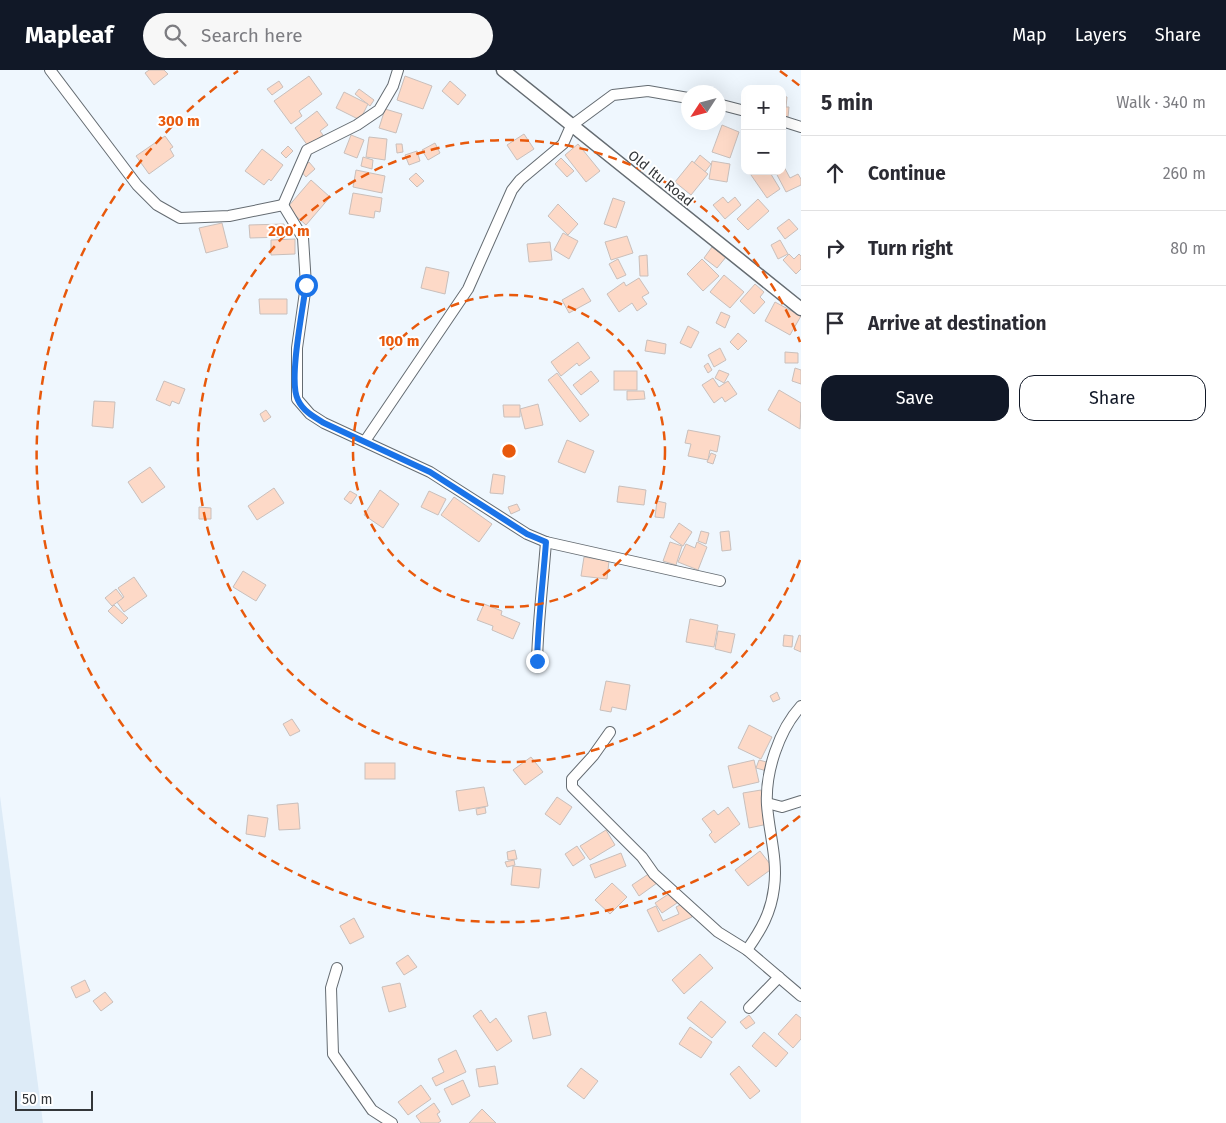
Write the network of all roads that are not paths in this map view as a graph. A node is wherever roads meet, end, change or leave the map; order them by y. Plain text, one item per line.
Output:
1 (50, 70) edge
2 (398, 70) edge
3 (503, 70) edge
4 (681, 97) edge
5 (726, 106) edge
6 (741, 110) edge
7 (786, 122) edge
8 (571, 126) junction
9 (801, 127) edge
10 (283, 205) junction
11 (801, 309) edge
12 (365, 441) junction
13 (546, 542) junction
14 (720, 581) dead end
15 (537, 661) dead end
16 (801, 706) edge
17 (610, 732) dead end
18 (801, 801) edge
19 (767, 803) junction
20 (747, 950) junction
21 (337, 968) dead end
22 (779, 977) junction
23 (801, 996) edge
24 (748, 1008) dead end
25 (392, 1123) edge

1 - 10 street
2 - 10 street
3 - 8 street, Old Itu Road
4 - 8 street
5 - 6 street
7 - 9 street
8 - 11 street, Old Itu Road
8 - 12 street
10 - 12 street
12 - 13 street
13 - 14 street
13 - 15 street
16 - 19 street
17 - 20 street
18 - 19 street
19 - 20 street
20 - 22 street
21 - 25 street
22 - 23 street
22 - 24 street

